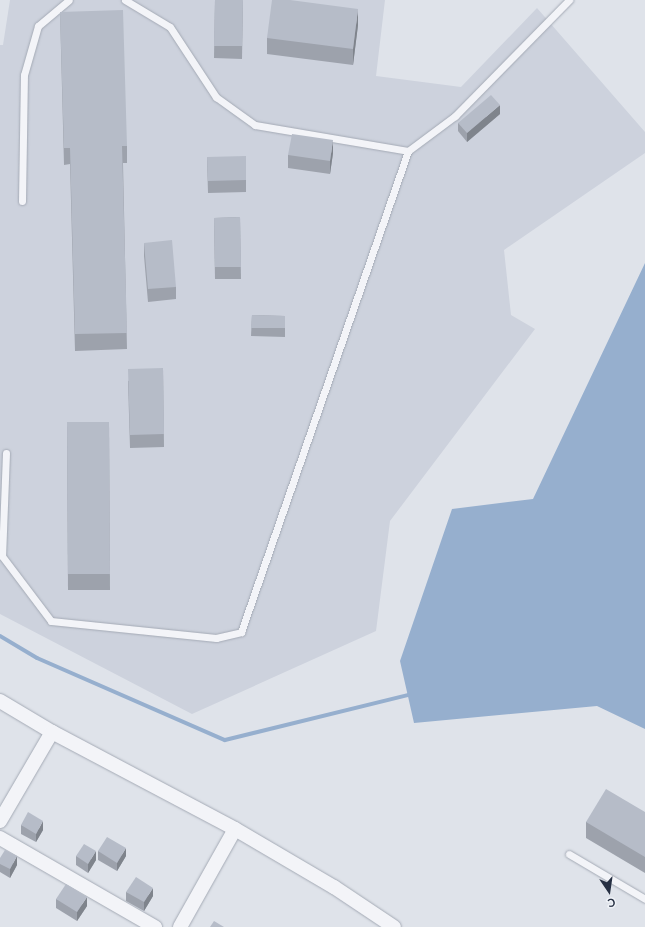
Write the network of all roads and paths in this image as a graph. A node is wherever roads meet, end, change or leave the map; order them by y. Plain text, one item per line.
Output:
1 (68, 0) edge
2 (125, 0) edge
3 (570, 0) edge
4 (408, 151) junction
5 (22, 201) dead end
6 (6, 453) dead end
7 (0, 701) edge
8 (52, 732) junction
9 (0, 821) edge
10 (235, 829) junction
11 (0, 838) edge
12 (569, 854) dead end
13 (645, 899) edge
14 (155, 927) edge
15 (180, 927) edge
16 (394, 927) edge

1 - 5 lane
2 - 4 lane
3 - 4 lane
4 - 6 lane
7 - 8 street
8 - 9 street
8 - 10 street
10 - 15 street
10 - 16 street
11 - 14 street
12 - 13 lane

